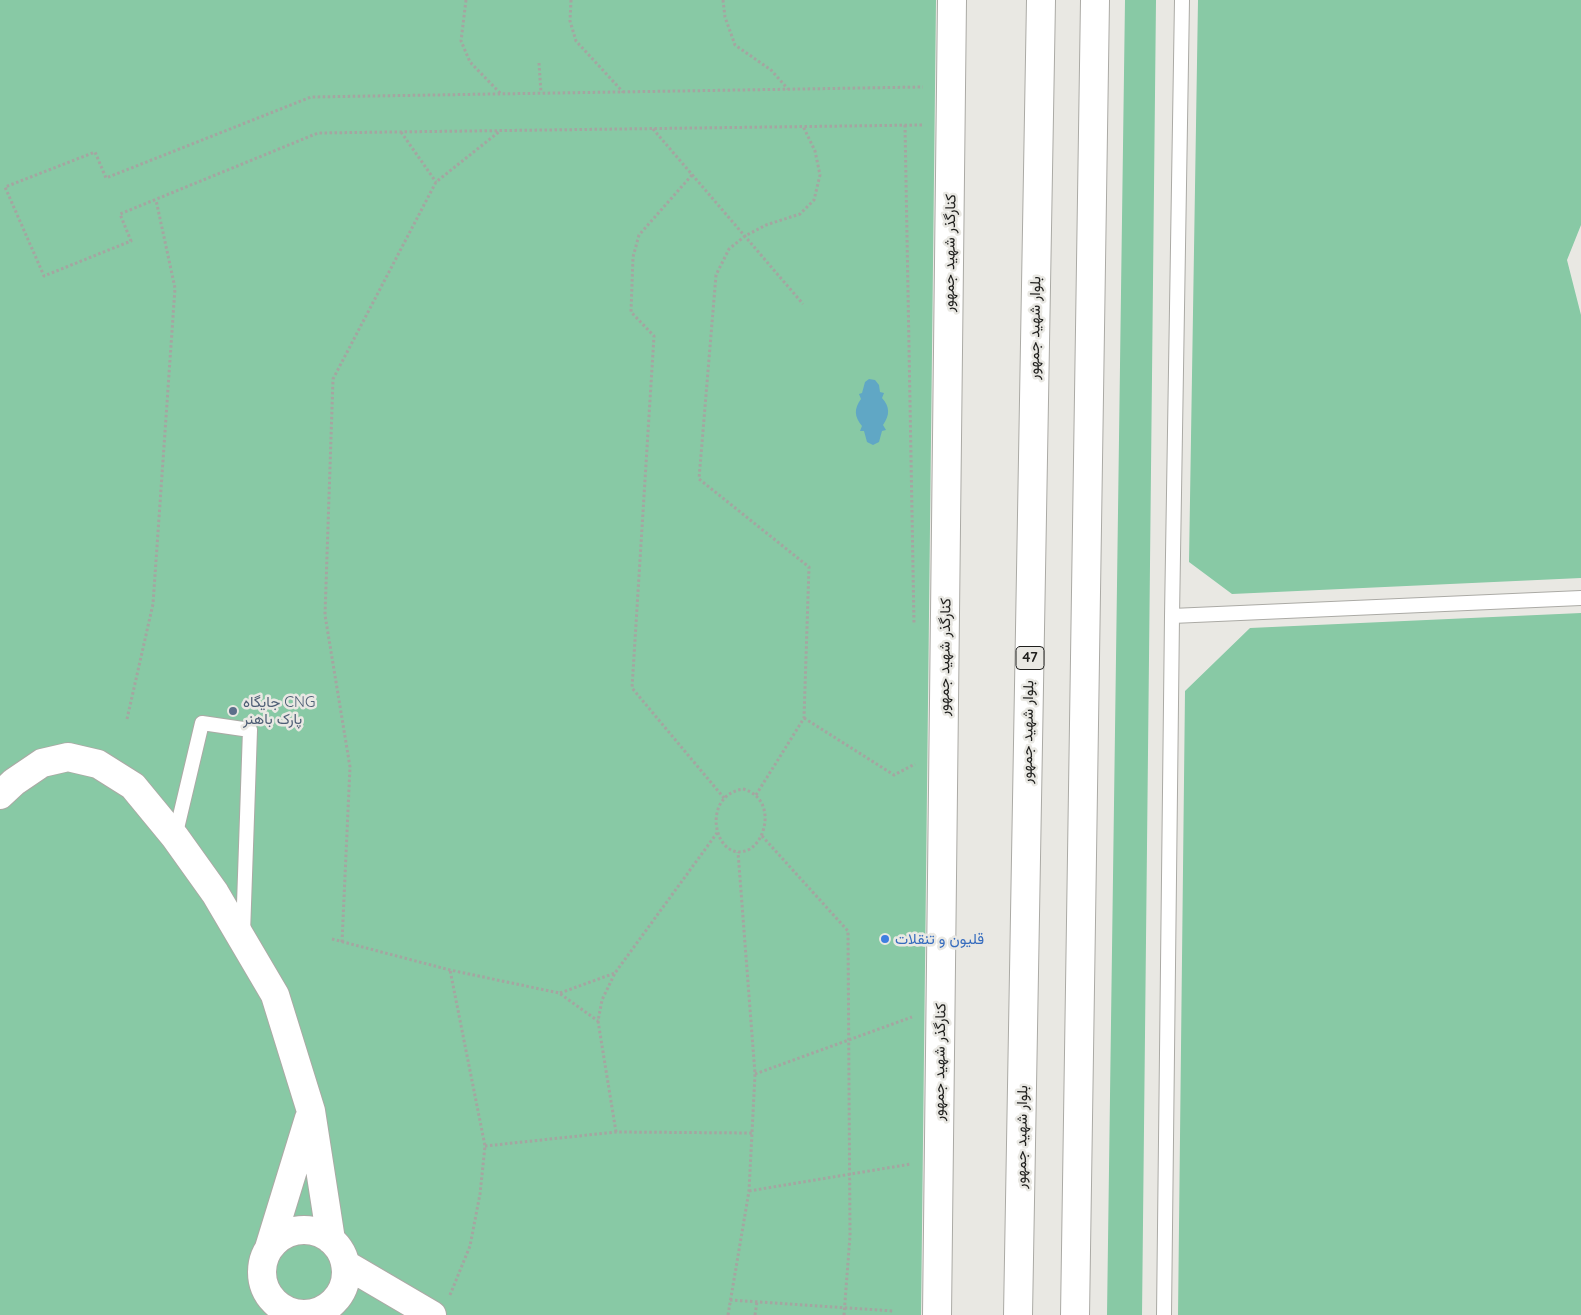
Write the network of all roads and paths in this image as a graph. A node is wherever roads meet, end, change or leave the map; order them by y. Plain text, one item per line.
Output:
1 (466, 0) edge
2 (571, 0) edge
3 (723, 0) edge
4 (952, 0) edge
5 (1041, 0) edge
6 (1095, 0) edge
7 (1182, 0) edge
8 (540, 63) dead end
9 (951, 87) junction
10 (789, 89) junction
11 (623, 92) junction
12 (541, 93) junction
13 (501, 94) junction
14 (951, 124) junction
15 (905, 125) junction
16 (803, 126) junction
17 (652, 128) junction
18 (500, 130) junction
19 (401, 132) junction
20 (692, 175) junction
21 (436, 182) junction
22 (156, 200) junction
23 (745, 236) junction
24 (803, 304) dead end
25 (1581, 598) edge
26 (1172, 616) junction
27 (914, 627) dead end
28 (804, 718) junction
29 (127, 719) dead end
30 (917, 773) dead end
31 (0, 795) edge
32 (756, 795) junction
33 (724, 798) junction
34 (718, 833) junction
35 (762, 836) junction
36 (175, 838) junction
37 (738, 852) junction
38 (332, 939) dead end
39 (243, 942) junction
40 (342, 942) junction
41 (450, 970) junction
42 (615, 974) junction
43 (559, 993) junction
44 (940, 1007) junction
45 (598, 1021) junction
46 (849, 1040) junction
47 (755, 1074) junction
48 (311, 1111) junction
49 (616, 1132) junction
50 (752, 1133) junction
51 (485, 1146) junction
52 (939, 1159) junction
53 (850, 1174) junction
54 (748, 1190) junction
55 (331, 1240) junction
56 (270, 1248) junction
57 (345, 1264) junction
58 (264, 1288) junction
59 (730, 1300) junction
60 (757, 1302) junction
61 (440, 1307) edge
62 (845, 1308) junction
63 (893, 1311) dead end
64 (322, 1313) edge
65 (259, 1315) edge
66 (728, 1315) edge
67 (755, 1315) edge
68 (844, 1315) edge
69 (937, 1315) edge
70 (1018, 1315) edge
71 (1075, 1315) edge
72 (1164, 1315) edge

1 - 13 path
2 - 11 path
3 - 10 path
4 - 9 main road, کنارگذر شهید جمهور
5 - 70 main road, بلوار شهید جمهور / 47
6 - 71 main road
7 - 26 lane
8 - 12 path
9 - 10 path
9 - 14 main road, کنارگذر شهید جمهور
10 - 11 path
11 - 12 path
12 - 13 path
13 - 22 path
14 - 15 path
14 - 44 main road, کنارگذر شهید جمهور
15 - 16 path
15 - 27 path
16 - 17 path
16 - 23 path
17 - 18 path
17 - 20 path
18 - 19 path
18 - 21 path
19 - 21 path
19 - 22 path
20 - 23 path
20 - 33 path
21 - 40 path
22 - 29 path
23 - 24 path
23 - 28 path
25 - 26 lane
26 - 72 lane
28 - 30 path
28 - 32 path
31 - 36 main road
32 - 33 path
32 - 35 path
33 - 34 path
34 - 37 path
34 - 42 path
35 - 37 path
35 - 46 path
36 - 39 main road
36 - 39 lane
37 - 47 path
38 - 40 path
39 - 48 main road
40 - 41 path
41 - 43 path
41 - 51 path
42 - 43 path
42 - 45 path
43 - 45 path
44 - 46 path
44 - 52 main road, کنارگذر شهید جمهور
45 - 49 path
46 - 47 path
46 - 53 path
47 - 50 path
48 - 55 main road
48 - 56 main road
49 - 50 path
49 - 51 path
50 - 54 path
51 - 61 path
52 - 53 path
52 - 69 main road, کنارگذر شهید جمهور
53 - 54 path
53 - 62 path
54 - 59 path
55 - 56 main road
55 - 57 main road
56 - 58 main road
57 - 61 main road
57 - 64 main road
58 - 64 main road
58 - 65 main road
59 - 60 path
59 - 66 path
60 - 62 path
60 - 67 path
62 - 63 path
62 - 68 path

